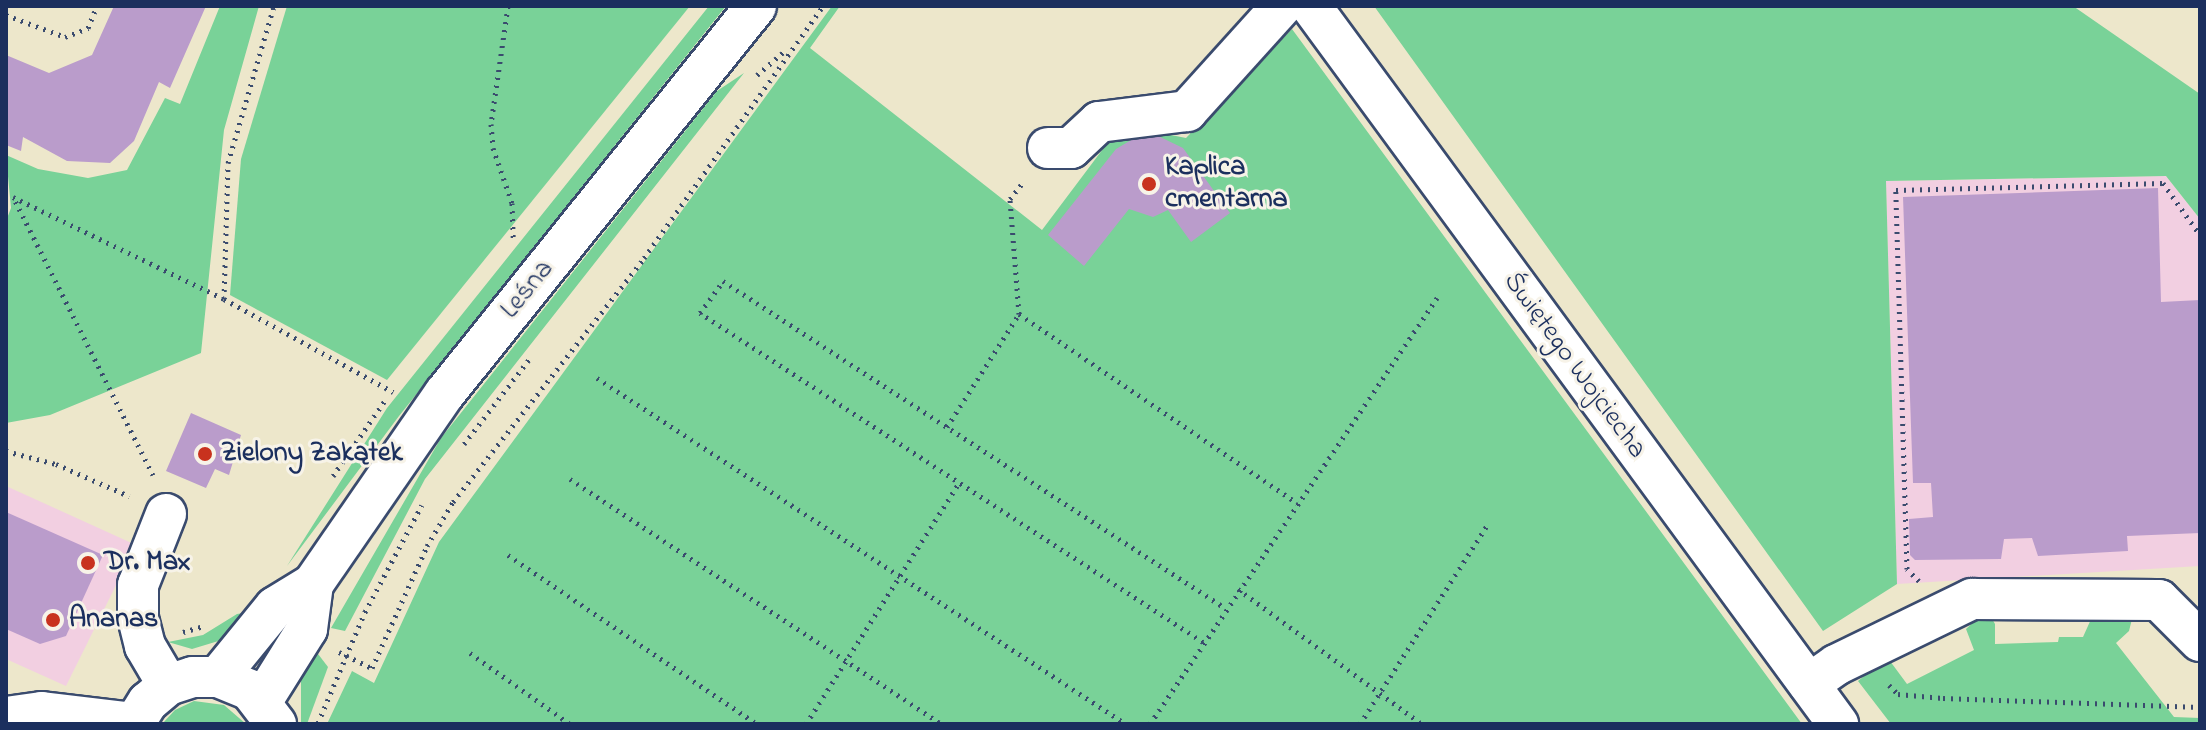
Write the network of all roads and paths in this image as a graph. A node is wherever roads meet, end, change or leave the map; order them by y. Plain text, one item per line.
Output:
1 (97, 6) edge
2 (274, 6) edge
3 (508, 6) edge
4 (756, 6) edge
5 (823, 6) edge
6 (1282, 6) edge
7 (1311, 6) edge
8 (6, 15) edge
9 (789, 47) junction
10 (745, 86) dead end
11 (1048, 148) joint
12 (522, 228) dead end
13 (2200, 235) edge
14 (513, 240) junction
15 (504, 252) dead end
16 (1437, 298) dead end
17 (224, 299) junction
18 (1019, 314) junction
19 (541, 345) dead end
20 (597, 378) dead end
21 (402, 380) dead end
22 (393, 392) junction
23 (947, 427) junction
24 (6, 451) edge
25 (454, 457) dead end
26 (570, 479) dead end
27 (329, 482) dead end
28 (959, 483) junction
29 (428, 496) dead end
30 (1297, 503) junction
31 (166, 514) junction
32 (1488, 524) dead end
33 (508, 555) dead end
34 (901, 575) junction
35 (313, 584) junction
36 (1238, 589) junction
37 (1225, 608) junction
38 (1947, 611) junction
39 (211, 623) dead end
40 (2200, 641) edge
41 (1203, 642) junction
42 (145, 646) junction
43 (470, 653) dead end
44 (1857, 655) junction
45 (346, 657) junction
46 (845, 662) junction
47 (218, 677) junction
48 (1809, 684) junction
49 (168, 685) junction
50 (1380, 694) junction
51 (2200, 707) edge
52 (269, 712) edge
53 (6, 717) edge
54 (134, 723) edge
55 (317, 724) edge
56 (570, 724) edge
57 (757, 724) edge
58 (806, 724) edge
59 (942, 724) edge
60 (1126, 724) edge
61 (1150, 724) edge
62 (1360, 724) edge
63 (1422, 724) edge
64 (1838, 724) edge

1 - 8 path
2 - 17 path
3 - 14 path
4 - 35 street, Leśna
5 - 9 path
6 - 11 street
7 - 48 street, Świętego Wojciecha
9 - 10 path
9 - 45 path
11 - 18 path
12 - 14 path
13 - 38 path
14 - 15 path
16 - 30 path
17 - 22 path
17 - 31 path
18 - 23 path
18 - 30 path
19 - 25 path
20 - 34 path
21 - 22 path
22 - 27 path
23 - 28 path
23 - 37 path
24 - 31 path
26 - 46 path
28 - 34 path
28 - 41 path
29 - 45 path
30 - 36 path
31 - 42 street
32 - 50 path
33 - 57 path
34 - 46 path
34 - 60 path
35 - 47 street
35 - 52 street
36 - 37 path
36 - 50 path
37 - 41 path
38 - 40 street
38 - 44 street
39 - 42 path
41 - 61 path
42 - 49 street
43 - 56 path
44 - 48 street
44 - 51 path
45 - 55 path
46 - 58 path
46 - 59 path
47 - 49 street
47 - 52 street
48 - 64 street, Świętego Wojciecha
49 - 54 street
50 - 62 path
50 - 63 path
53 - 54 street

